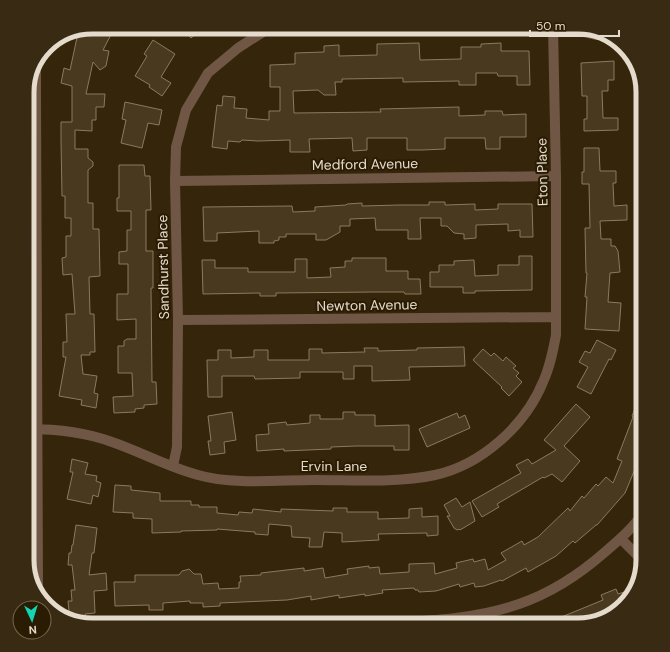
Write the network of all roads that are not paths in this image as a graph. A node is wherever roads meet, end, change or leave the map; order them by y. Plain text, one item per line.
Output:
1 (260, 34) edge
2 (553, 34) edge
3 (36, 77) edge
4 (556, 176) junction
5 (175, 181) junction
6 (556, 317) junction
7 (178, 320) junction
8 (34, 429) edge
9 (38, 429) junction
10 (173, 466) junction
11 (636, 521) edge
12 (621, 539) junction
13 (636, 554) edge
14 (38, 582) edge
15 (452, 618) edge

1 - 5 street, Sandhurst Place
2 - 4 street, Eton Place
3 - 9 street
4 - 5 street, Medford Avenue
4 - 6 street, Eton Place
5 - 7 street, Sandhurst Place
6 - 7 street, Newton Avenue
6 - 10 street, Ervin Lane
7 - 10 street, Sandhurst Place
8 - 9 street, Ervin Lane
9 - 10 street, Ervin Lane
9 - 14 street
11 - 12 street
12 - 13 street
12 - 15 street

